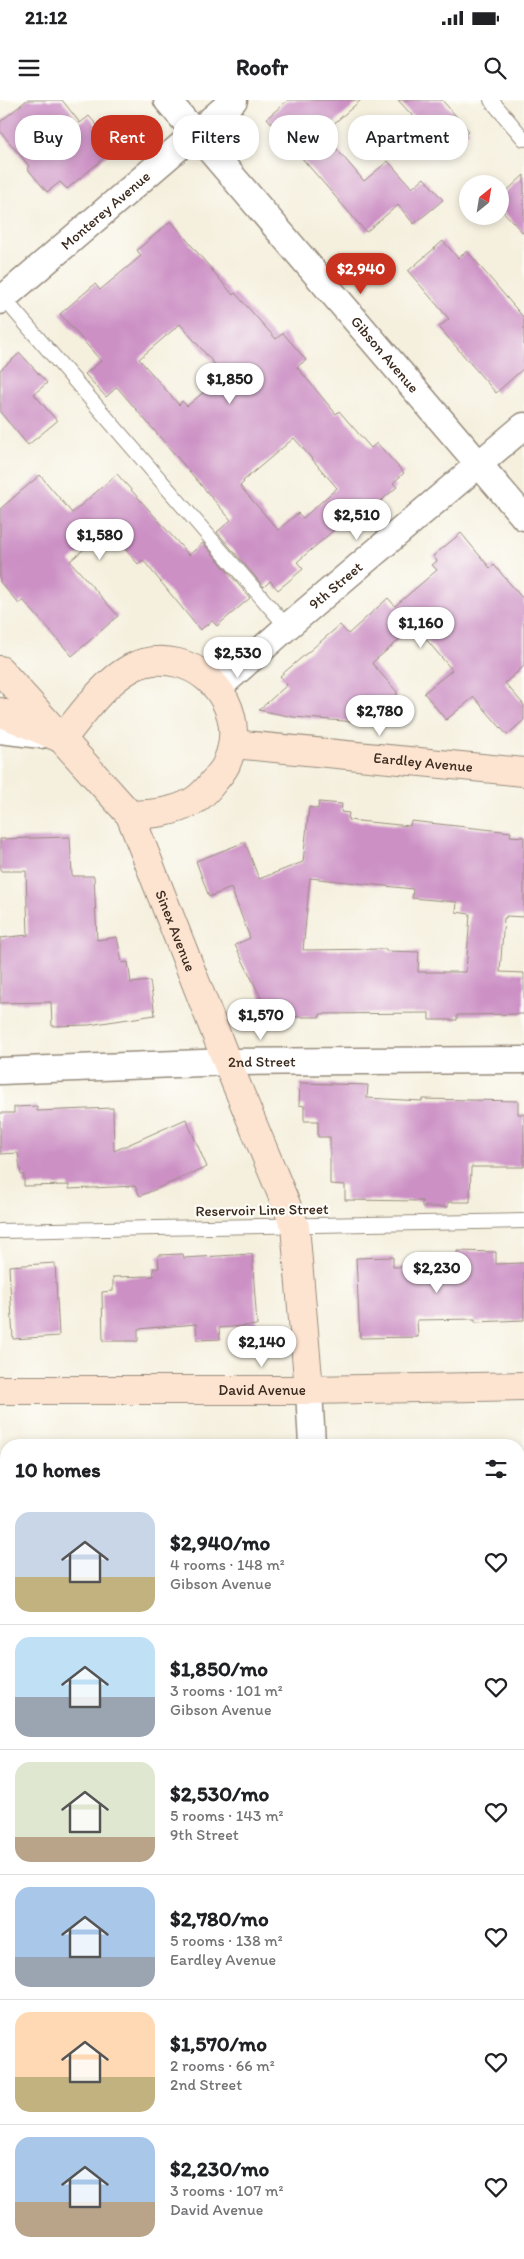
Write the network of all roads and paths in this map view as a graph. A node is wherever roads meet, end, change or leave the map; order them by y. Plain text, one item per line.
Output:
1 (167, 100) edge
2 (234, 100) edge
3 (491, 100) edge
4 (180, 115) edge
5 (217, 115) edge
6 (524, 139) edge
7 (173, 152) edge
8 (219, 160) edge
9 (1, 297) edge
10 (524, 426) edge
11 (479, 464) junction
12 (524, 517) edge
13 (287, 627) junction
14 (0, 670) edge
15 (218, 688) junction
16 (0, 712) edge
17 (0, 730) edge
18 (62, 739) junction
19 (233, 744) junction
20 (524, 772) edge
21 (130, 815) junction
22 (524, 1060) edge
23 (227, 1062) junction
24 (0, 1070) edge
25 (524, 1221) edge
26 (295, 1226) junction
27 (0, 1231) edge
28 (524, 1386) edge
29 (0, 1390) edge
30 (309, 1390) junction
31 (312, 1439) edge

1 - 4 street, Gibson Avenue
2 - 5 street, Monterey Avenue
3 - 6 lane
7 - 9 street, Monterey Avenue
8 - 11 street, Gibson Avenue
9 - 13 lane
10 - 11 street, 9th Street
11 - 12 street, Gibson Avenue
11 - 13 street, 9th Street
13 - 15 street, 9th Street
14 - 18 street, Sinex Avenue
15 - 18 street
15 - 19 street
16 - 18 street
17 - 18 street
18 - 21 street, Sinex Avenue
19 - 20 street, Eardley Avenue
19 - 21 street
21 - 23 street, Sinex Avenue
22 - 23 street, 2nd Street
23 - 24 street, 2nd Street
23 - 26 street, Sinex Avenue
25 - 26 lane, Reservoir Line Street
26 - 27 lane, Reservoir Line Street
26 - 30 street, Sinex Avenue
28 - 30 street, David Avenue
29 - 30 street, David Avenue
30 - 31 street

